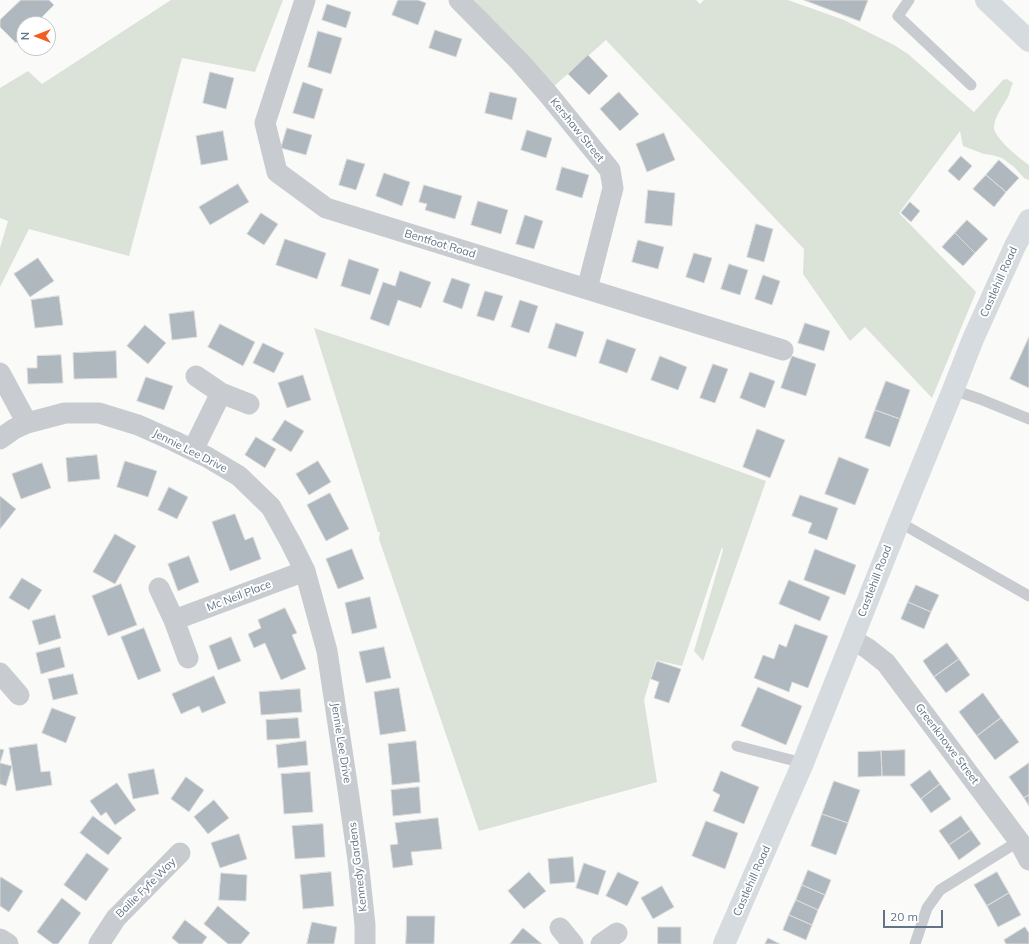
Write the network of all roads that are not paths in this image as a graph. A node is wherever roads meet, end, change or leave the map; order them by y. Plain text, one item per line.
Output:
1 (305, 0) edge
2 (459, 0) edge
3 (909, 0) edge
4 (986, 0) edge
5 (1029, 41) edge
6 (971, 85) dead end
7 (1029, 220) edge
8 (587, 289) junction
9 (783, 350) dead end
10 (0, 373) edge
11 (196, 376) dead end
12 (953, 390) junction
13 (221, 393) junction
14 (249, 404) dead end
15 (1029, 419) edge
16 (27, 423) junction
17 (0, 439) edge
18 (193, 450) junction
19 (899, 522) junction
20 (305, 571) junction
21 (159, 588) dead end
22 (1029, 596) edge
23 (174, 620) junction
24 (853, 640) junction
25 (188, 658) dead end
26 (0, 673) edge
27 (18, 695) dead end
28 (737, 746) dead end
29 (803, 763) junction
30 (348, 790) joint
31 (1019, 841) junction
32 (180, 853) dead end
33 (1029, 860) edge
34 (560, 928) dead end
35 (0, 939) edge
36 (8, 944) edge
37 (99, 944) edge
38 (364, 944) edge
39 (574, 944) edge
40 (724, 944) edge
41 (915, 944) edge

1 - 8 street, Bentfoot Road
2 - 8 street, Kershaw Street
3 - 6 lane
4 - 5 main road
7 - 12 main road, Castlehill Road
8 - 9 street, Bentfoot Road
10 - 16 street
11 - 13 street
12 - 15 lane
12 - 19 main road, Castlehill Road
13 - 14 street
13 - 18 street
16 - 17 street, Jennie Lee Drive
16 - 18 street, Jennie Lee Drive
18 - 20 street, Jennie Lee Drive
19 - 22 lane
19 - 24 main road, Castlehill Road
20 - 23 street, Mc Neil Place
20 - 30 street, Jennie Lee Drive
21 - 23 street
23 - 25 street
24 - 29 main road, Castlehill Road
24 - 31 street, Greenknowe Street
26 - 27 street
28 - 29 lane
29 - 40 main road, Castlehill Road
30 - 38 street, Kennedy Gardens
31 - 33 street, Greenknowe Street
31 - 41 lane
32 - 37 street, Bailie Fyfe Way
34 - 39 street
35 - 36 street

